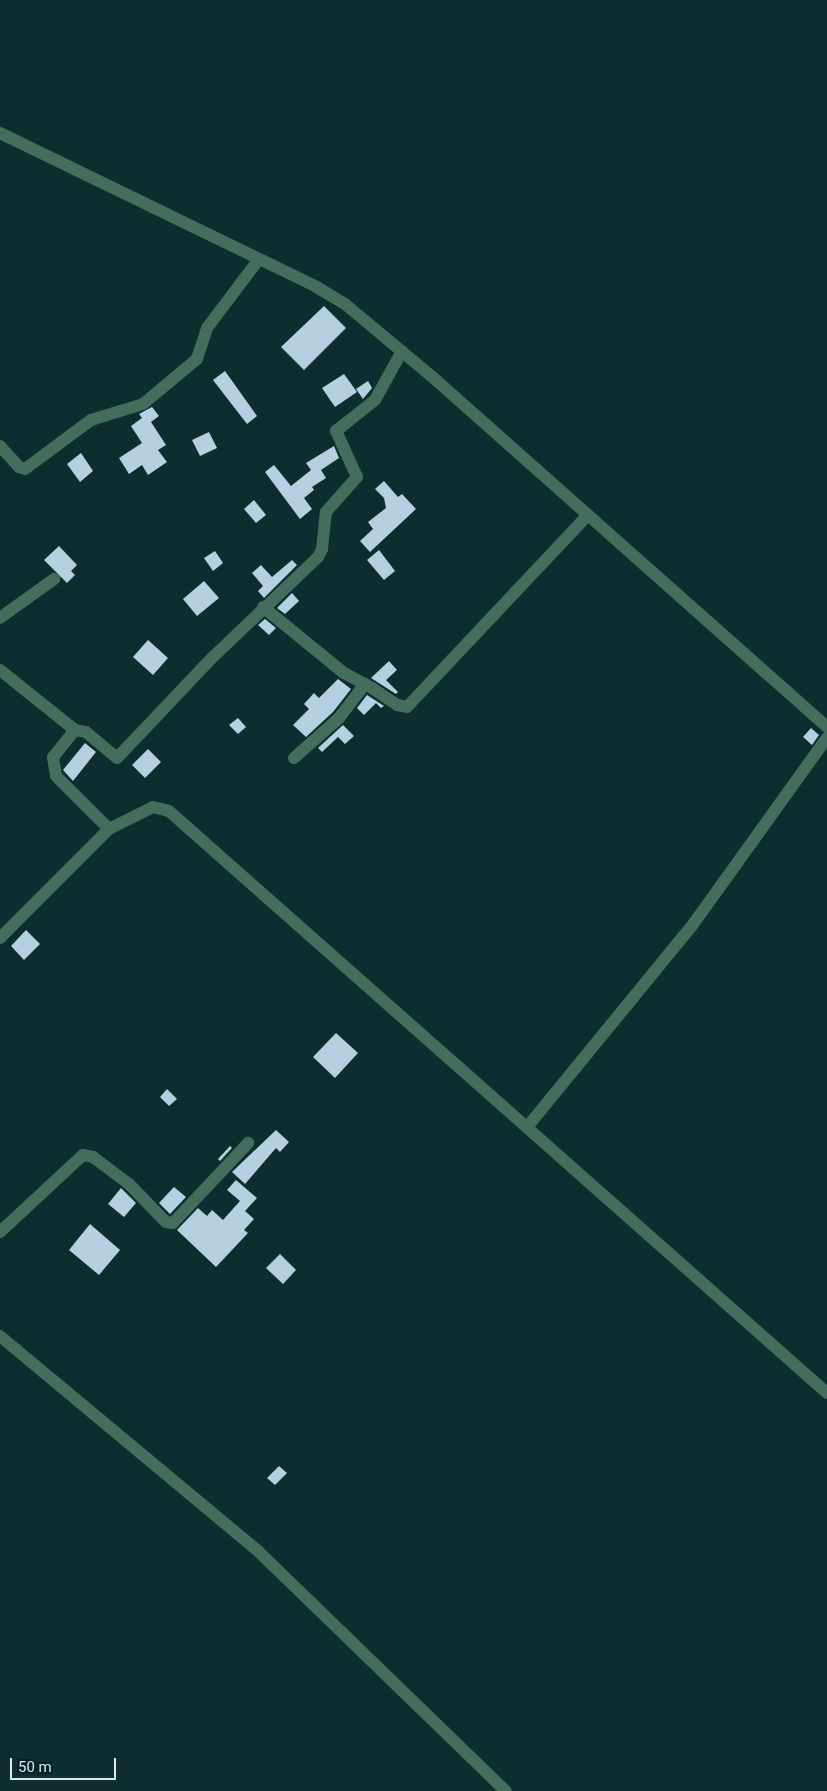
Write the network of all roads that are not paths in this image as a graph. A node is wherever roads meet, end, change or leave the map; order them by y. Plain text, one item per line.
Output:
1 (0, 133) edge
2 (259, 260) junction
3 (402, 351) junction
4 (0, 446) edge
5 (588, 515) junction
6 (54, 579) dead end
7 (263, 607) junction
8 (0, 618) edge
9 (0, 670) edge
10 (365, 684) junction
11 (827, 727) edge
12 (75, 730) junction
13 (827, 738) edge
14 (294, 758) dead end
15 (109, 829) junction
16 (0, 938) edge
17 (528, 1126) junction
18 (248, 1142) dead end
19 (0, 1232) edge
20 (0, 1336) edge
21 (827, 1393) edge
22 (506, 1791) edge

1 - 2 street
2 - 3 street
2 - 4 street
3 - 5 street
3 - 7 street
5 - 10 street
5 - 11 street
6 - 8 street
7 - 10 street
7 - 12 street
9 - 12 street
10 - 14 street
12 - 15 street
13 - 17 street
15 - 16 street
15 - 17 street
17 - 21 street
18 - 19 street
20 - 22 street

